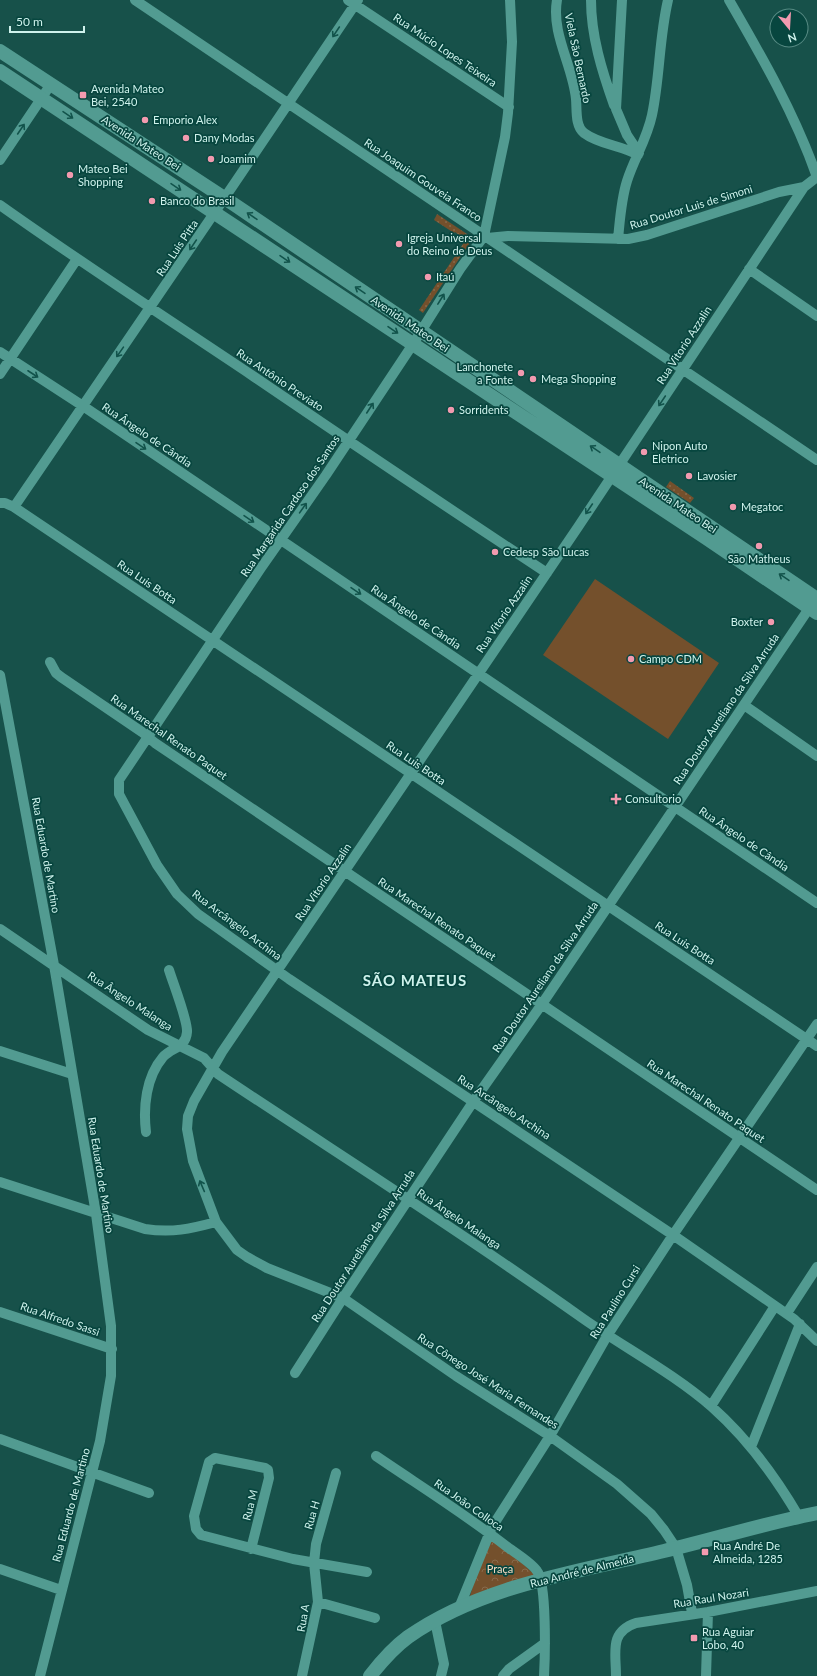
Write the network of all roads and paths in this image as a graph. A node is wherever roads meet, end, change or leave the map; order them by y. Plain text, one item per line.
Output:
1 (135, 0) edge
2 (510, 0) edge
3 (557, 0) edge
4 (591, 0) edge
5 (622, 0) edge
6 (668, 0) edge
7 (729, 0) edge
8 (354, 1) edge
9 (0, 51) edge
10 (0, 71) edge
11 (51, 84) junction
12 (42, 98) junction
13 (289, 104) junction
14 (508, 107) junction
15 (616, 109) junction
16 (638, 154) junction
17 (0, 160) edge
18 (817, 177) edge
19 (804, 187) junction
20 (225, 198) junction
21 (0, 205) edge
22 (215, 212) junction
23 (485, 237) junction
24 (618, 239) junction
25 (77, 259) junction
26 (749, 269) junction
27 (150, 308) junction
28 (817, 316) edge
29 (421, 331) junction
30 (413, 344) junction
31 (0, 352) edge
32 (10, 359) junction
33 (683, 369) junction
34 (0, 374) edge
35 (83, 406) junction
36 (349, 441) junction
37 (817, 460) edge
38 (615, 470) junction
39 (0, 503) edge
40 (14, 507) junction
41 (281, 540) junction
42 (547, 573) junction
43 (815, 603) edge
44 (213, 641) junction
45 (50, 662) dead end
46 (478, 674) junction
47 (0, 675) edge
48 (744, 705) junction
49 (148, 737) junction
50 (817, 756) edge
51 (410, 774) junction
52 (119, 790) joint
53 (675, 806) junction
54 (344, 872) junction
55 (817, 903) edge
56 (607, 907) junction
57 (0, 929) edge
58 (54, 965) junction
59 (169, 970) dead end
60 (278, 971) junction
61 (542, 1004) junction
62 (817, 1024) edge
63 (808, 1038) junction
64 (817, 1046) edge
65 (180, 1047) junction
66 (0, 1051) edge
67 (213, 1067) junction
68 (72, 1074) junction
69 (473, 1102) junction
70 (146, 1132) dead end
71 (738, 1137) junction
72 (0, 1182) edge
73 (817, 1190) edge
74 (408, 1200) junction
75 (96, 1214) junction
76 (216, 1222) junction
77 (673, 1235) junction
78 (817, 1267) edge
79 (343, 1298) junction
80 (775, 1306) junction
81 (0, 1312) edge
82 (787, 1314) junction
83 (800, 1324) junction
84 (607, 1336) junction
85 (817, 1341) edge
86 (112, 1350) junction
87 (295, 1373) dead end
88 (711, 1406) junction
89 (550, 1436) junction
90 (0, 1439) edge
91 (751, 1447) junction
92 (376, 1456) dead end
93 (93, 1472) junction
94 (336, 1474) dead end
95 (149, 1492) dead end
96 (817, 1513) edge
97 (799, 1517) junction
98 (490, 1533) junction
99 (251, 1548) junction
100 (676, 1548) junction
101 (314, 1563) junction
102 (0, 1569) edge
103 (367, 1572) dead end
104 (542, 1580) junction
105 (60, 1590) junction
106 (817, 1591) edge
107 (318, 1602) junction
108 (459, 1608) junction
109 (708, 1612) junction
110 (692, 1613) junction
111 (375, 1618) dead end
112 (435, 1621) junction
113 (545, 1643) junction
114 (707, 1662) junction
115 (40, 1676) edge
116 (302, 1676) edge
117 (370, 1676) edge
118 (442, 1676) edge
119 (503, 1676) edge
120 (544, 1676) edge
121 (616, 1676) edge
122 (706, 1676) edge
123 (712, 1676) edge

1 - 13 street, Rua Joaquim Gouveia Franco
2 - 14 street
3 - 16 street, Viela São Bernardo
4 - 15 street
5 - 15 street
6 - 16 street
7 - 18 street
8 -> 13 street, Rua Luis Pitta
8 - 14 street, Rua Múcio Lopes Teixeira
9 - 11 main road, Avenida Mateo Bei
10 - 12 main road, Avenida Mateo Bei
11 - 12 street
11 - 20 main road, Avenida Mateo Bei
17 -> 12 street
12 -> 22 main road, Avenida Mateo Bei
13 - 20 street, Rua Luis Pitta
13 - 23 street, Rua Joaquim Gouveia Franco
14 - 23 street
15 - 16 street
16 - 24 street
18 - 19 street, Rua Vitorio Azzalin
19 - 24 street, Rua Doutor Luis de Simoni
19 - 26 street, Rua Vitorio Azzalin
20 - 22 street, Rua Luis Pitta
29 -> 20 main road, Avenida Mateo Bei
21 - 25 street, Rua Antônio Previato
22 -> 27 street, Rua Luis Pitta
22 -> 30 main road, Avenida Mateo Bei
23 - 24 street, Rua Doutor Luis de Simoni
29 -> 23 street, Rua Margarida Cardoso dos Santos
23 - 33 street, Rua Joaquim Gouveia Franco
25 - 27 street, Rua Antônio Previato
25 - 32 street
26 - 28 street
26 - 33 street, Rua Vitorio Azzalin
27 -> 35 street, Rua Luis Pitta
27 - 36 street, Rua Antônio Previato
29 - 30 street, Rua Margarida Cardoso dos Santos
38 -> 29 main road, Avenida Mateo Bei
36 -> 30 street, Rua Margarida Cardoso dos Santos
30 - 38 main road, Avenida Mateo Bei
31 - 32 street, Rua Ângelo de Cândia
32 - 34 street
32 -> 35 street, Rua Ângelo de Cândia
33 - 37 street, Rua Joaquim Gouveia Franco
33 -> 38 street, Rua Vitorio Azzalin
35 - 40 street, Rua Luis Pitta
35 -> 41 street, Rua Ângelo de Cândia
41 -> 36 street, Rua Margarida Cardoso dos Santos
36 - 42 street, Rua Antônio Previato
38 -> 42 street, Rua Vitorio Azzalin
38 - 43 main road, Avenida Mateo Bei
39 - 40 street, Rua Luis Botta
40 - 44 street, Rua Luis Botta
41 - 44 street, Rua Margarida Cardoso dos Santos
41 -> 46 street, Rua Ângelo de Cândia
42 - 46 street, Rua Vitorio Azzalin
43 - 48 street, Rua Doutor Aureliano da Silva Arruda
44 - 49 street, Rua Margarida Cardoso dos Santos
44 - 51 street, Rua Luis Botta
45 - 49 street, Rua Marechal Renato Paquet
46 - 51 street, Rua Vitorio Azzalin
46 - 53 street, Rua Ângelo de Cândia
47 - 58 street, Rua Eduardo de Martino
48 - 50 street
48 - 53 street, Rua Doutor Aureliano da Silva Arruda
49 - 52 street, Rua Margarida Cardoso dos Santos
49 - 54 street, Rua Marechal Renato Paquet
51 - 54 street, Rua Vitorio Azzalin
51 - 56 street, Rua Luis Botta
52 - 60 street, Rua Arcângelo Archina
53 - 55 street, Rua Ângelo de Cândia
53 - 56 street, Rua Doutor Aureliano da Silva Arruda
54 - 60 street, Rua Vitorio Azzalin
54 - 61 street, Rua Marechal Renato Paquet
56 - 61 street, Rua Doutor Aureliano da Silva Arruda
56 - 63 street, Rua Luis Botta
57 - 58 street, Rua Ângelo Malanga
58 - 65 street, Rua Ângelo Malanga
58 - 68 street, Rua Eduardo de Martino
59 - 65 street
60 - 67 street, Rua Vitorio Azzalin
60 - 69 street, Rua Arcângelo Archina
61 - 69 street, Rua Doutor Aureliano da Silva Arruda
61 - 71 street, Rua Marechal Renato Paquet
62 - 63 street, Rua Paulino Cursi
63 - 64 street, Rua Luis Botta
63 - 71 street, Rua Paulino Cursi
65 - 67 street, Rua Ângelo Malanga
65 - 70 street
66 - 68 street
67 - 74 street, Rua Ângelo Malanga
76 -> 67 street, Rua Vitorio Azzalin
68 - 75 street, Rua Eduardo de Martino
69 - 74 street, Rua Doutor Aureliano da Silva Arruda
69 - 77 street, Rua Arcângelo Archina
71 - 73 street, Rua Marechal Renato Paquet
71 - 77 street, Rua Paulino Cursi
72 - 75 street
74 - 79 street, Rua Doutor Aureliano da Silva Arruda
74 - 84 street, Rua Ângelo Malanga
75 - 76 street
75 - 86 street, Rua Eduardo de Martino
76 - 79 street, Rua Cônego José Maria Fernandes
77 - 80 street, Rua Arcângelo Archina
77 - 84 street, Rua Paulino Cursi
78 - 82 street
79 - 87 street, Rua Doutor Aureliano da Silva Arruda
79 - 89 street, Rua Cônego José Maria Fernandes
80 - 82 street, Rua Arcângelo Archina
80 - 88 street
81 - 86 street, Rua Alfredo Sassi
82 - 83 street, Rua Arcângelo Archina
83 - 85 street, Rua Arcângelo Archina
83 - 91 street
84 - 88 street, Rua Ângelo Malanga
84 - 89 street, Rua Paulino Cursi
86 - 93 street, Rua Eduardo de Martino
88 - 91 street, Rua Ângelo Malanga
89 - 98 street, Rua Paulino Cursi
89 - 100 street, Rua Cônego José Maria Fernandes
90 - 93 street
91 - 97 street, Rua Ângelo Malanga
92 - 98 street, Rua João Colloca
93 - 95 street
93 - 105 street, Rua Eduardo de Martino
94 - 101 street, Rua H
96 - 97 main road, Rua André de Almeida
97 - 100 main road, Rua André de Almeida
98 - 104 street, Rua João Colloca
98 - 108 street, Rua Paulino Cursi
99 - 99 street, Rua M
99 - 101 street
100 - 104 main road, Rua André de Almeida
100 - 110 street, Rua Cônego José Maria Fernandes
101 - 103 street
101 - 107 street, Rua A
102 - 105 street
104 - 108 main road, Rua André de Almeida
104 - 113 street
105 - 115 street, Rua Eduardo de Martino
106 - 109 street, Rua Raul Nozari
107 - 111 street
107 - 116 street, Rua A
108 - 112 main road, Rua André de Almeida
109 - 110 street, Rua Raul Nozari
109 - 114 street
110 - 121 street, Rua Raul Nozari
112 - 117 main road, Rua André de Almeida
112 - 118 street
113 - 119 street
113 - 120 street
114 - 122 street
114 - 123 street

